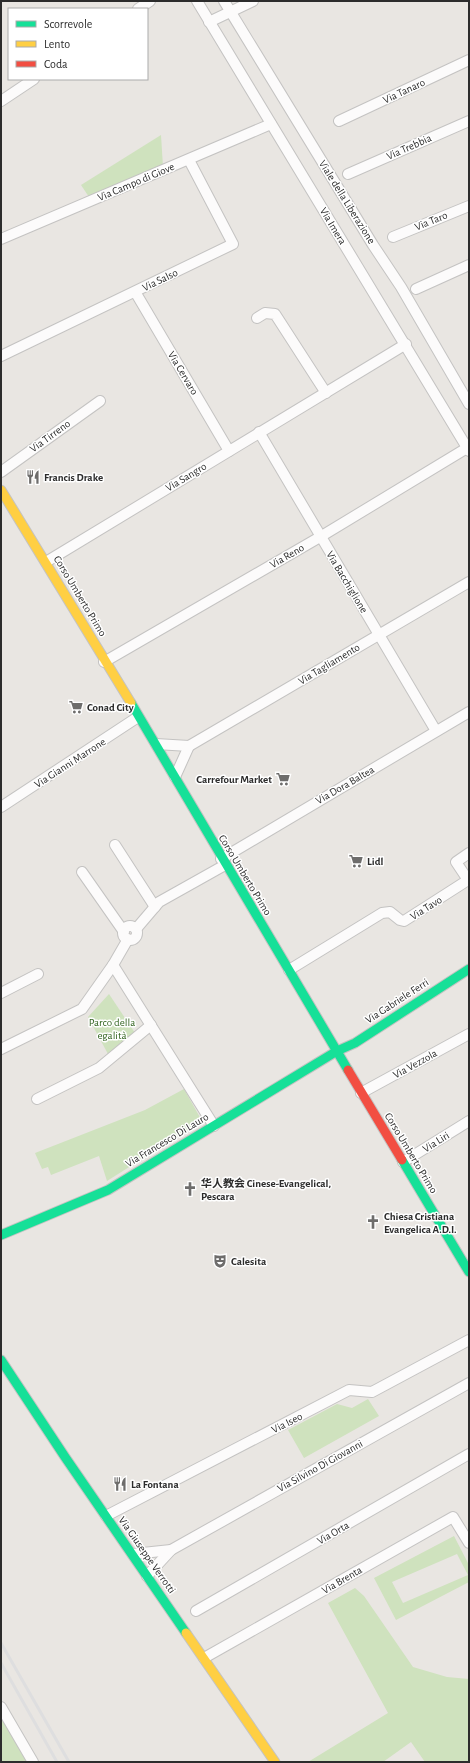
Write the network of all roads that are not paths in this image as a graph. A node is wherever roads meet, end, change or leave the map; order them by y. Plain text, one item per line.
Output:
1 (150, 1) edge
2 (197, 1) edge
3 (224, 1) edge
4 (253, 1) edge
5 (140, 8) edge
6 (230, 11) junction
7 (209, 22) junction
8 (469, 60) edge
9 (32, 80) edge
10 (1, 101) edge
11 (339, 121) dead end
12 (469, 121) edge
13 (271, 124) junction
14 (189, 160) junction
15 (348, 174) dead end
16 (469, 206) edge
17 (393, 237) dead end
18 (1, 239) edge
19 (469, 265) edge
20 (416, 289) dead end
21 (136, 295) dead end
22 (257, 318) dead end
23 (406, 344) junction
24 (1, 356) edge
25 (326, 393) junction
26 (100, 401) dead end
27 (469, 404) edge
28 (259, 432) junction
29 (468, 450) edge
30 (229, 451) junction
31 (1, 472) edge
32 (1, 490) edge
33 (320, 537) junction
34 (46, 562) junction
35 (469, 582) edge
36 (378, 634) junction
37 (104, 662) junction
38 (469, 712) edge
39 (138, 717) junction
40 (436, 731) junction
41 (156, 744) junction
42 (189, 746) junction
43 (175, 777) junction
44 (1, 807) edge
45 (115, 845) dead end
46 (469, 853) edge
47 (223, 862) junction
48 (82, 872) dead end
49 (155, 907) junction
50 (126, 935) junction
51 (113, 965) junction
52 (469, 968) edge
53 (289, 970) junction
54 (38, 974) dead end
55 (1, 993) edge
56 (151, 1025) junction
57 (469, 1034) edge
58 (1, 1048) edge
59 (337, 1051) junction
60 (362, 1093) junction
61 (37, 1099) dead end
62 (469, 1120) edge
63 (214, 1126) junction
64 (403, 1162) junction
65 (1, 1235) edge
66 (469, 1272) edge
67 (469, 1340) edge
68 (1, 1360) edge
69 (469, 1383) edge
70 (469, 1454) edge
71 (106, 1516) junction
72 (469, 1543) edge
73 (171, 1550) junction
74 (132, 1554) junction
75 (147, 1576) junction
76 (196, 1611) dead end
77 (204, 1658) junction
78 (1, 1707) edge
79 (32, 1762) edge
80 (275, 1762) edge

1 - 5 street
2 - 7 street, Via Imera
3 - 6 street, Viale della Liberazione
4 - 6 street
6 - 7 street
6 - 27 street, Viale della Liberazione
7 - 13 street, Via Imera
8 - 11 street, Via Tanaro
9 - 10 street
12 - 15 street, Via Trebbia
13 - 14 street, Via Campo di Giove
13 - 23 street, Via Imera
14 - 18 street, Via Campo di Giove
14 - 24 street, Via Salso
16 - 17 street, Via Taro
19 - 20 street
21 - 30 street, Via Cervaro
22 - 25 street
23 - 25 street, Via Sangro
23 - 29 street, Via Imera
25 - 28 street, Via Sangro
26 - 31 street, Via Tirreno
28 - 30 street, Via Sangro
28 - 33 street, Via Bacchiglione
29 - 33 street, Via Reno
30 - 34 street, Via Sangro
32 - 34 street, Corso Umberto Primo
33 - 36 street, Via Bacchiglione
33 - 37 street, Via Reno
34 - 37 street, Corso Umberto Primo
35 - 36 street, Via Tagliamento
36 - 40 street, Via Bacchiglione
36 - 42 street, Via Tagliamento
37 - 39 street, Corso Umberto Primo
38 - 40 street, Via Dora Baltea
39 - 41 street, Corso Umberto Primo
39 - 44 street, Via Gianni Marrone
40 - 47 street, Via Dora Baltea
41 - 42 street
41 - 43 street, Corso Umberto Primo
42 - 43 street
43 - 47 street, Corso Umberto Primo
45 - 49 street
46 - 53 street, Via Tavo
47 - 49 street, Via Dora Baltea
47 - 53 street, Corso Umberto Primo
48 - 50 street
49 - 50 street, Via Dora Baltea
50 - 51 street
51 - 56 street
51 - 58 street
52 - 59 street, Via Gabriele Ferri
53 - 59 street, Corso Umberto Primo
54 - 55 street
56 - 61 street
56 - 63 street
57 - 60 street, Via Vezzola
59 - 60 street, Corso Umberto Primo
59 - 63 street, Via Francesco Di Lauro
60 - 64 street, Corso Umberto Primo
62 - 64 street, Via Liri
63 - 65 street, Via Francesco Di Lauro
64 - 66 street, Corso Umberto Primo
67 - 71 street, Via Iseo
68 - 71 street, Via Giuseppe Verrotti
69 - 73 street, Via Silvino Di Giovanni
70 - 76 street, Via Orta
71 - 74 street, Via Giuseppe Verrotti
72 - 77 street, Via Brenta
73 - 74 street, Via Silvino Di Giovanni
73 - 75 street, Via Silvino Di Giovanni
74 - 75 street, Via Giuseppe Verrotti
75 - 77 street, Via Giuseppe Verrotti
77 - 80 street, Via Giuseppe Verrotti
78 - 79 street

